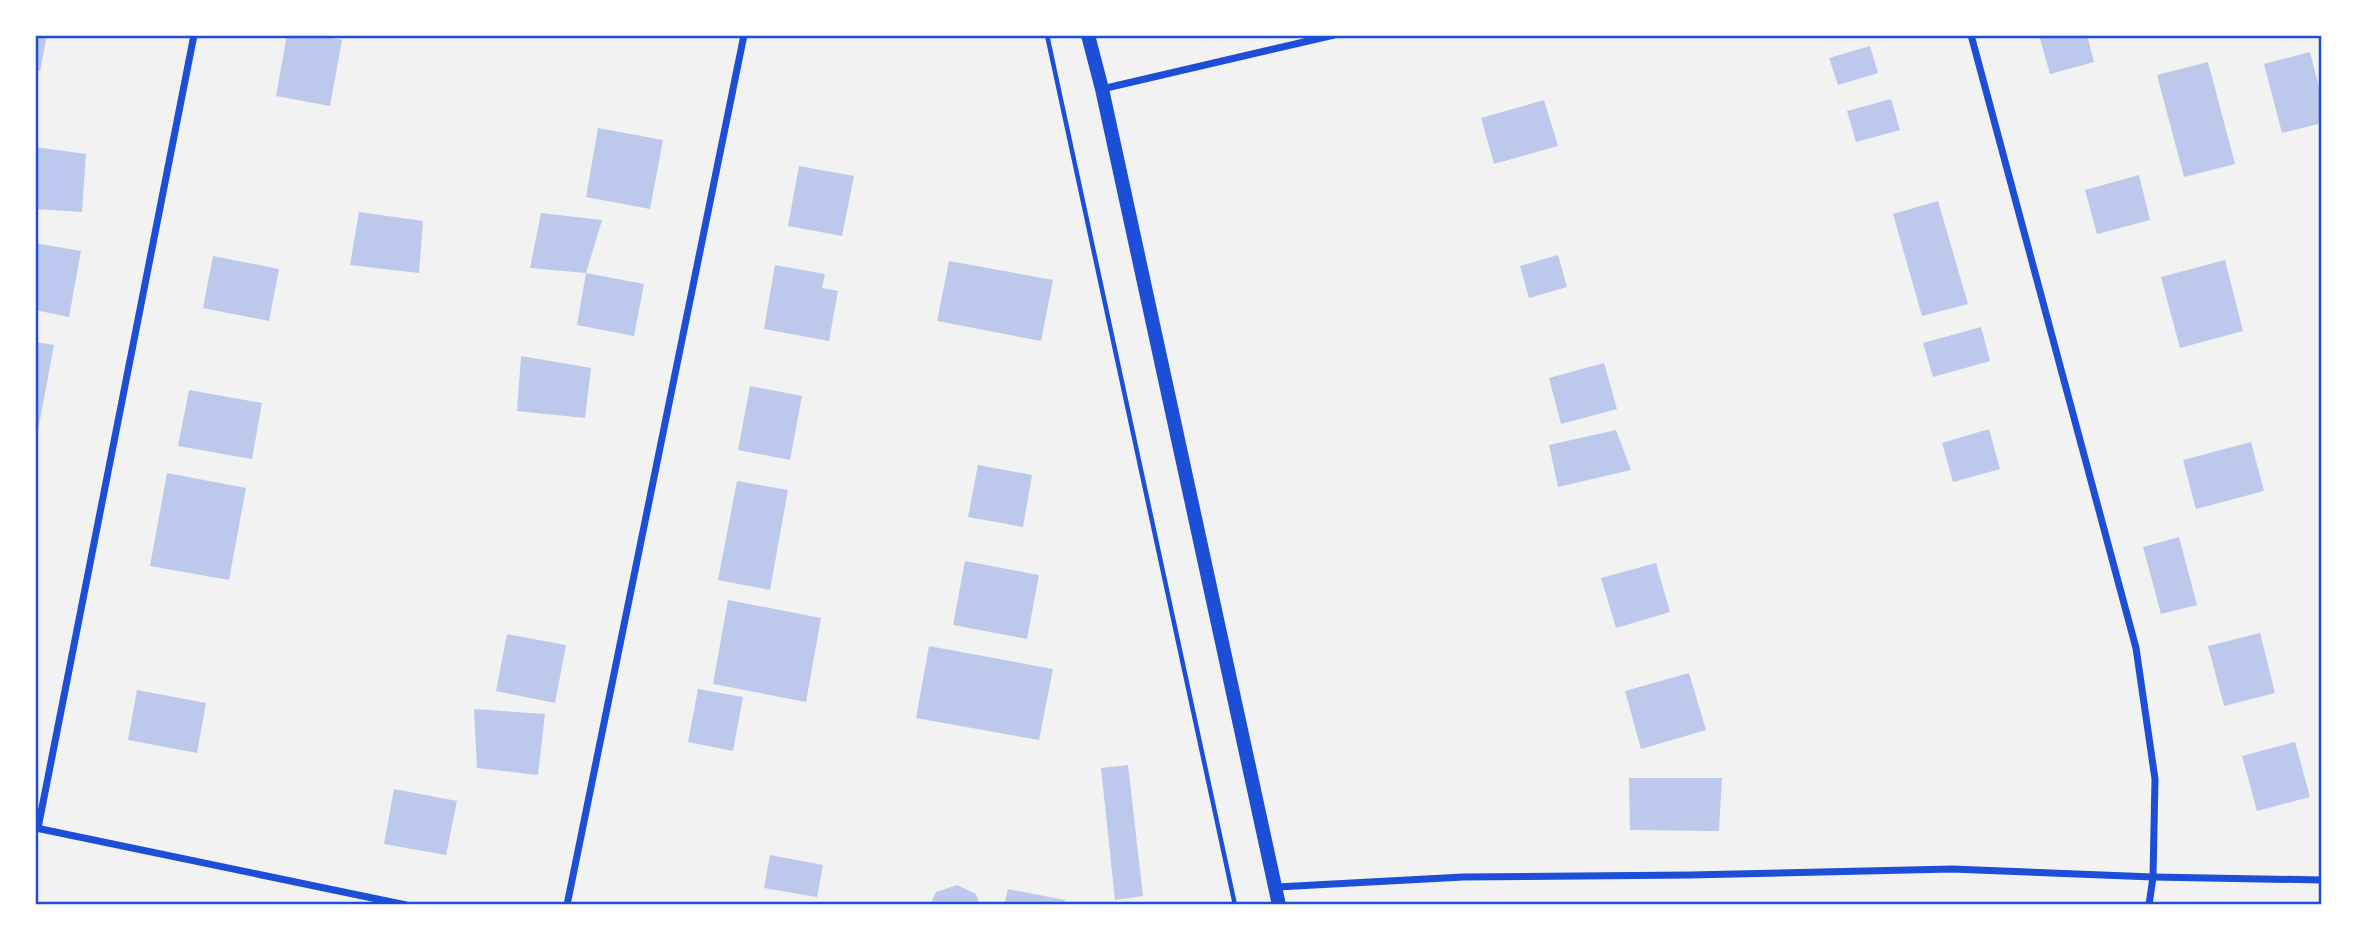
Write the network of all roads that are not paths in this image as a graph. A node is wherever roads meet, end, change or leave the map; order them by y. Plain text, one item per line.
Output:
1 (194, 35) edge
2 (744, 35) edge
3 (1088, 35) edge
4 (1334, 35) edge
5 (1971, 35) edge
6 (1102, 89) junction
7 (37, 828) edge
8 (2153, 877) junction
9 (2322, 880) edge
10 (1277, 887) junction
11 (406, 905) edge
12 (567, 905) edge
13 (1279, 905) edge
14 (2149, 905) edge

1 - 7 street
2 - 12 street
3 - 6 main road
4 - 6 street
5 - 8 street
6 - 10 main road
7 - 11 street
8 - 9 street
8 - 10 street
8 - 14 street
10 - 13 main road

